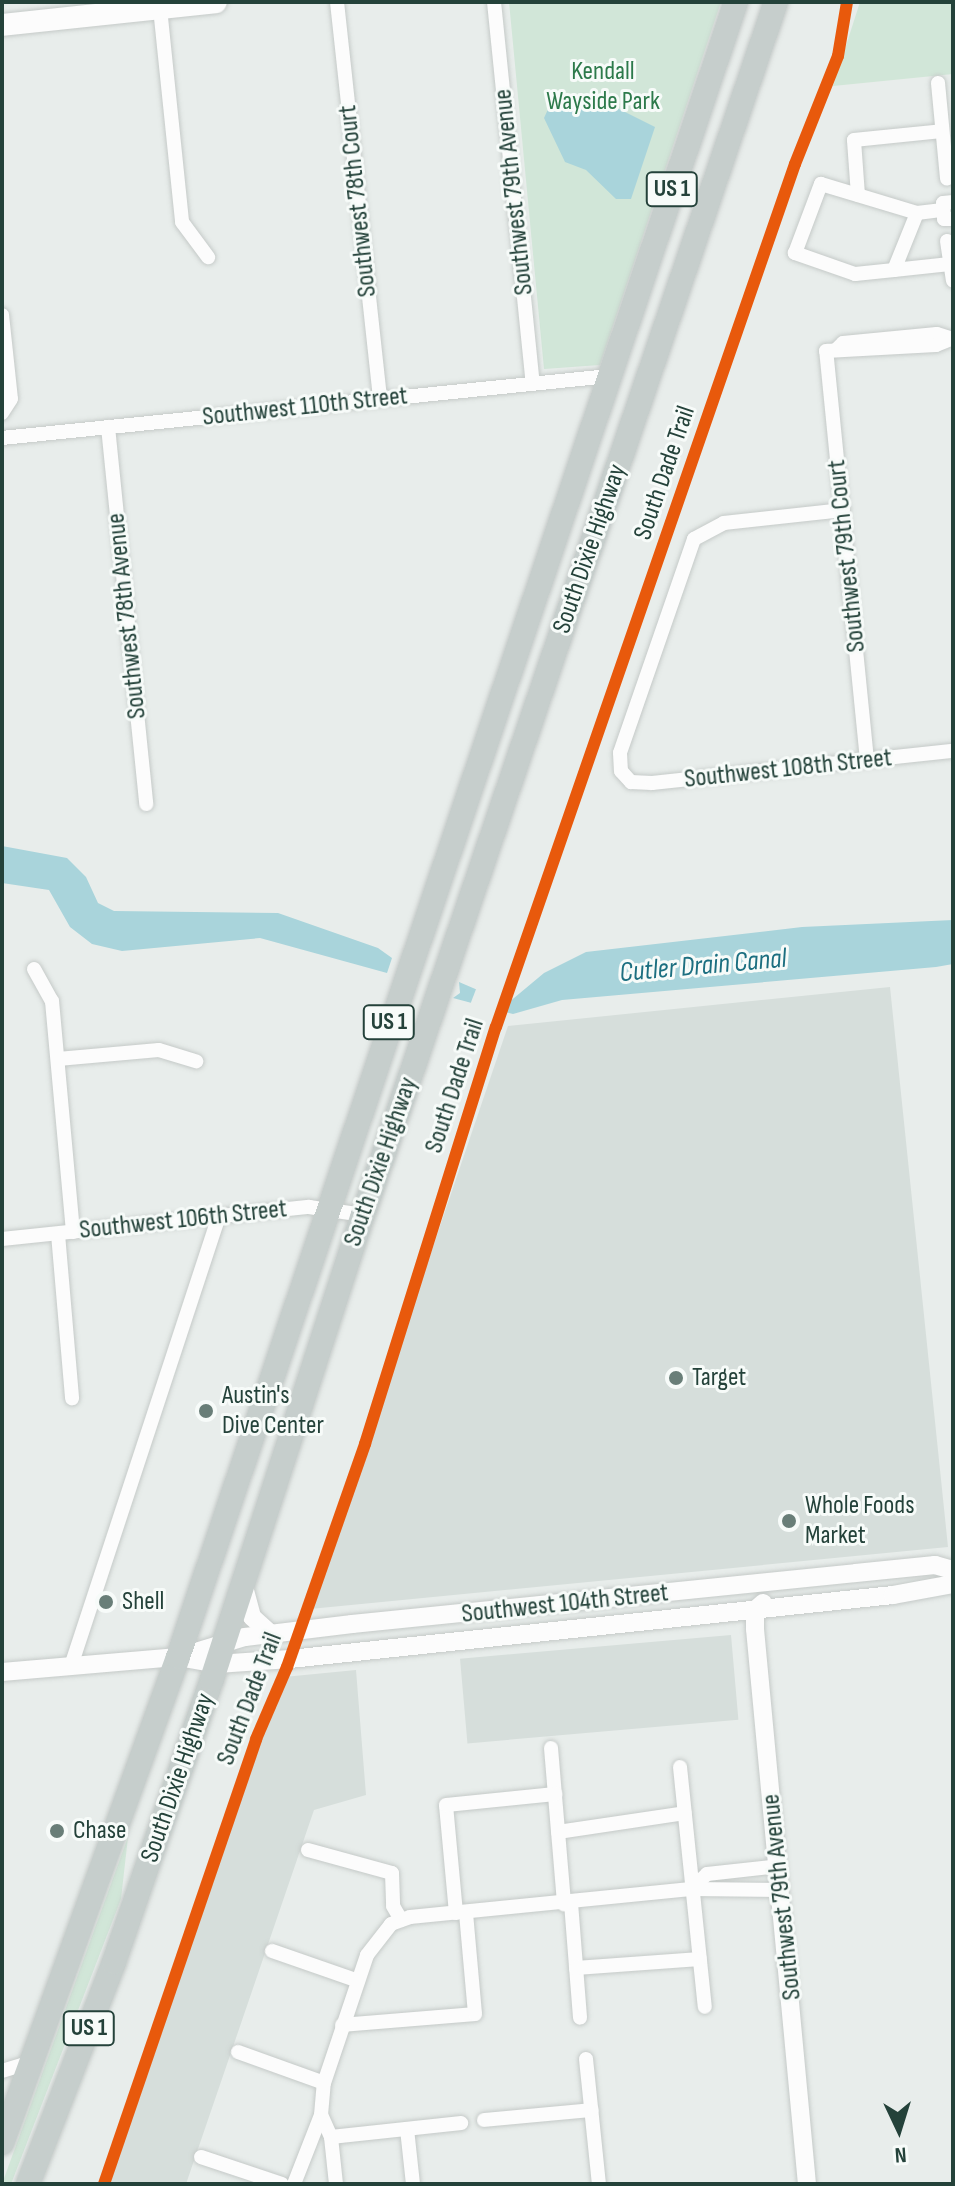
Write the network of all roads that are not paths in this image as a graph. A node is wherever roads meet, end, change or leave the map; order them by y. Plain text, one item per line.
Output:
1 (216, 2) edge
2 (337, 2) edge
3 (494, 2) edge
4 (736, 2) edge
5 (776, 2) edge
6 (160, 8) junction
7 (2, 25) edge
8 (938, 83) dead end
9 (942, 131) junction
10 (947, 179) dead end
11 (858, 195) junction
12 (947, 211) edge
13 (917, 213) junction
14 (947, 241) dead end
15 (208, 257) dead end
16 (950, 264) junction
17 (894, 270) junction
18 (953, 281) edge
19 (2, 315) edge
20 (951, 338) edge
21 (649, 373) junction
22 (609, 376) junction
23 (533, 383) junction
24 (380, 399) junction
25 (2, 413) edge
26 (108, 427) junction
27 (2, 438) edge
28 (843, 510) junction
29 (953, 751) edge
30 (867, 760) junction
31 (146, 804) dead end
32 (34, 969) dead end
33 (58, 1059) junction
34 (196, 1061) dead end
35 (328, 1207) junction
36 (363, 1215) junction
37 (219, 1217) junction
38 (66, 1233) junction
39 (2, 1239) edge
40 (72, 1398) dead end
41 (953, 1570) edge
42 (799, 1580) junction
43 (242, 1582) junction
44 (953, 1584) edge
45 (755, 1610) junction
46 (343, 1626) junction
47 (271, 1634) junction
48 (220, 1653) junction
49 (178, 1657) junction
50 (314, 1657) junction
51 (71, 1666) junction
52 (2, 1672) edge
53 (551, 1748) dead end
54 (680, 1767) dead end
55 (555, 1794) junction
56 (685, 1813) junction
57 (558, 1832) junction
58 (308, 1850) dead end
59 (779, 1866) junction
60 (691, 1889) junction
61 (781, 1890) junction
62 (567, 1904) junction
63 (461, 1913) junction
64 (401, 1920) junction
65 (272, 1951) dead end
66 (700, 1959) junction
67 (576, 1968) junction
68 (358, 1981) junction
69 (705, 2007) dead end
70 (580, 2018) dead end
71 (342, 2025) junction
72 (238, 2052) dead end
73 (586, 2059) dead end
74 (33, 2062) junction
75 (2, 2071) edge
76 (324, 2083) junction
77 (592, 2110) junction
78 (321, 2115) junction
79 (484, 2120) dead end
80 (461, 2123) dead end
81 (4, 2129) edge
82 (407, 2129) junction
83 (331, 2137) junction
84 (201, 2157) dead end
85 (28, 2184) edge
86 (282, 2184) edge
87 (294, 2184) edge
88 (336, 2184) edge
89 (413, 2184) edge
90 (599, 2184) edge
91 (807, 2184) edge

1 - 6 main road
2 - 24 street, Southwest 78th Court
3 - 23 street, Southwest 79th Avenue
4 - 22 highway, South Dixie Highway / US 1
5 - 21 highway, South Dixie Highway / US 1
6 - 7 main road
6 - 15 street
8 - 9 street
9 - 10 street
9 - 11 street
11 - 13 street
11 - 17 street
12 - 13 street
13 - 17 street
14 - 16 street
16 - 17 street
16 - 18 street
19 - 25 street
20 - 28 street, Southwest 79th Court
21 - 22 highway
21 - 36 highway, South Dixie Highway / US 1
22 - 23 street, Southwest 110th Street
22 - 35 highway, South Dixie Highway / US 1
23 - 24 street, Southwest 110th Street
24 - 26 street, Southwest 110th Street
26 - 27 street, Southwest 110th Street
26 - 31 street, Southwest 78th Avenue
28 - 30 street, Southwest 79th Court
28 - 30 street, Southwest 108th Street
29 - 30 street, Southwest 108th Street
32 - 33 street
33 - 34 street
33 - 38 street
35 - 36 street, Southwest 106th Street
35 - 37 street, Southwest 106th Street
35 - 49 highway, South Dixie Highway / US 1
36 - 43 highway, South Dixie Highway / US 1
37 - 38 street, Southwest 106th Street
37 - 51 street
38 - 39 street, Southwest 106th Street
38 - 40 street
41 - 42 street, Southwest 104th Street
42 - 45 street
42 - 46 street, Southwest 104th Street
43 - 47 street
43 - 48 highway, South Dixie Highway / US 1
44 - 45 street, Southwest 104th Street
45 - 50 street, Southwest 104th Street
45 - 59 street, Southwest 79th Avenue
46 - 47 street, Southwest 104th Street
46 - 50 street
47 - 48 street, Southwest 104th Street
48 - 49 street, Southwest 104th Street
48 - 50 street, Southwest 104th Street
48 - 85 highway, South Dixie Highway / US 1
49 - 51 street, Southwest 104th Street
49 - 74 highway, South Dixie Highway / US 1
51 - 52 street, Southwest 104th Street
53 - 55 street
54 - 56 street
55 - 57 street
55 - 63 street
56 - 57 street
56 - 60 street
57 - 62 street
58 - 64 street
59 - 60 street
59 - 61 street, Southwest 79th Avenue
60 - 61 street
60 - 62 street
60 - 66 street
61 - 91 street, Southwest 79th Avenue
62 - 63 street
62 - 67 street
63 - 64 street
63 - 71 street
64 - 68 street
65 - 68 street
66 - 67 street
66 - 69 street
67 - 70 street
68 - 71 street
71 - 76 street
72 - 76 street
73 - 77 street
74 - 75 street
74 - 81 highway, South Dixie Highway / US 1
76 - 78 street
77 - 79 street
77 - 90 street
78 - 83 street
78 - 87 street
80 - 82 street
82 - 83 street
82 - 89 street
83 - 88 street
84 - 86 street

